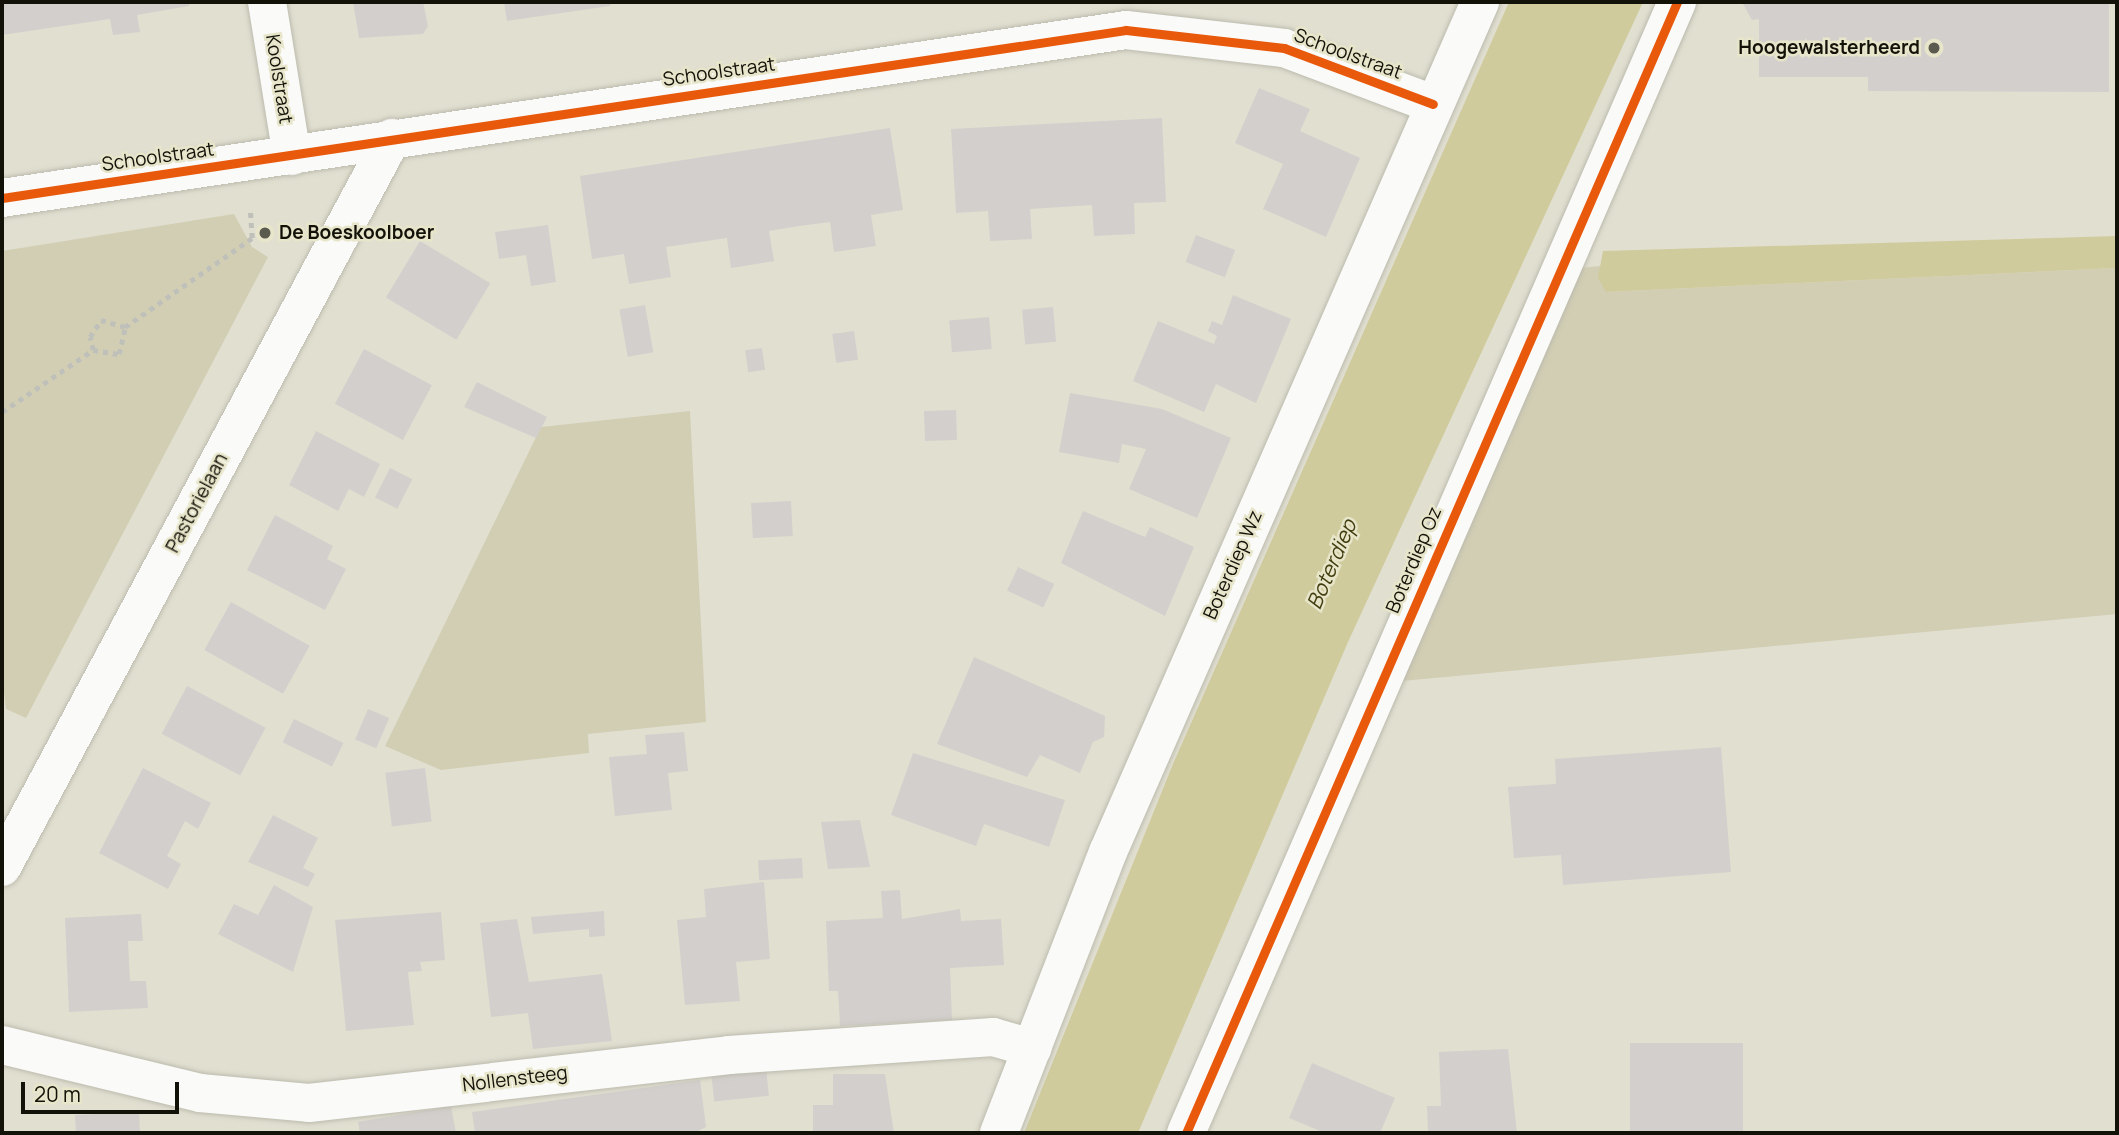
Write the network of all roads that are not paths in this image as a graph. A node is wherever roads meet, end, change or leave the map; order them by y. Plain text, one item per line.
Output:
1 (267, 2) edge
2 (1480, 2) edge
3 (1677, 2) edge
4 (1433, 104) junction
5 (392, 138) junction
6 (292, 156) junction
7 (2, 198) edge
8 (2, 867) edge
9 (2, 1045) edge
10 (1032, 1048) junction
11 (999, 1133) edge
12 (1186, 1133) edge

1 - 6 street, Koolstraat
2 - 4 street, Boterdiep Wz
3 - 12 street, Boterdiep Oz
4 - 5 street, Schoolstraat
4 - 10 street, Boterdiep Wz
5 - 6 street, Schoolstraat
5 - 8 street, Pastorielaan
6 - 7 street, Schoolstraat
9 - 10 street, Nollensteeg
10 - 11 street, Boterdiep Wz

